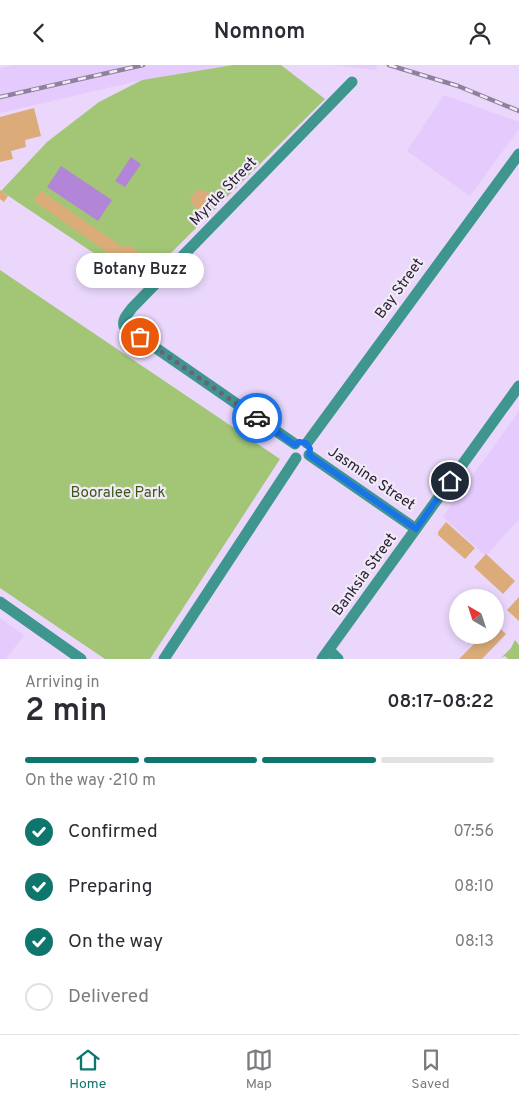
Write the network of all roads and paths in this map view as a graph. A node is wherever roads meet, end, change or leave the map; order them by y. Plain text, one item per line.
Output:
1 (352, 82) dead end
2 (519, 154) edge
3 (519, 386) edge
4 (295, 445) junction
5 (308, 449) junction
6 (296, 458) junction
7 (416, 529) junction
8 (0, 602) edge
9 (325, 654) edge
10 (81, 659) edge
11 (164, 659) edge
12 (338, 659) edge

1 - 4 street, Myrtle Street
2 - 5 street, Bay Street
3 - 7 street, Banksia Street
4 - 5 street
4 - 6 street
5 - 6 street
5 - 7 street, Jasmine Street
6 - 11 street
7 - 9 street, Banksia Street
8 - 10 street
9 - 12 street

